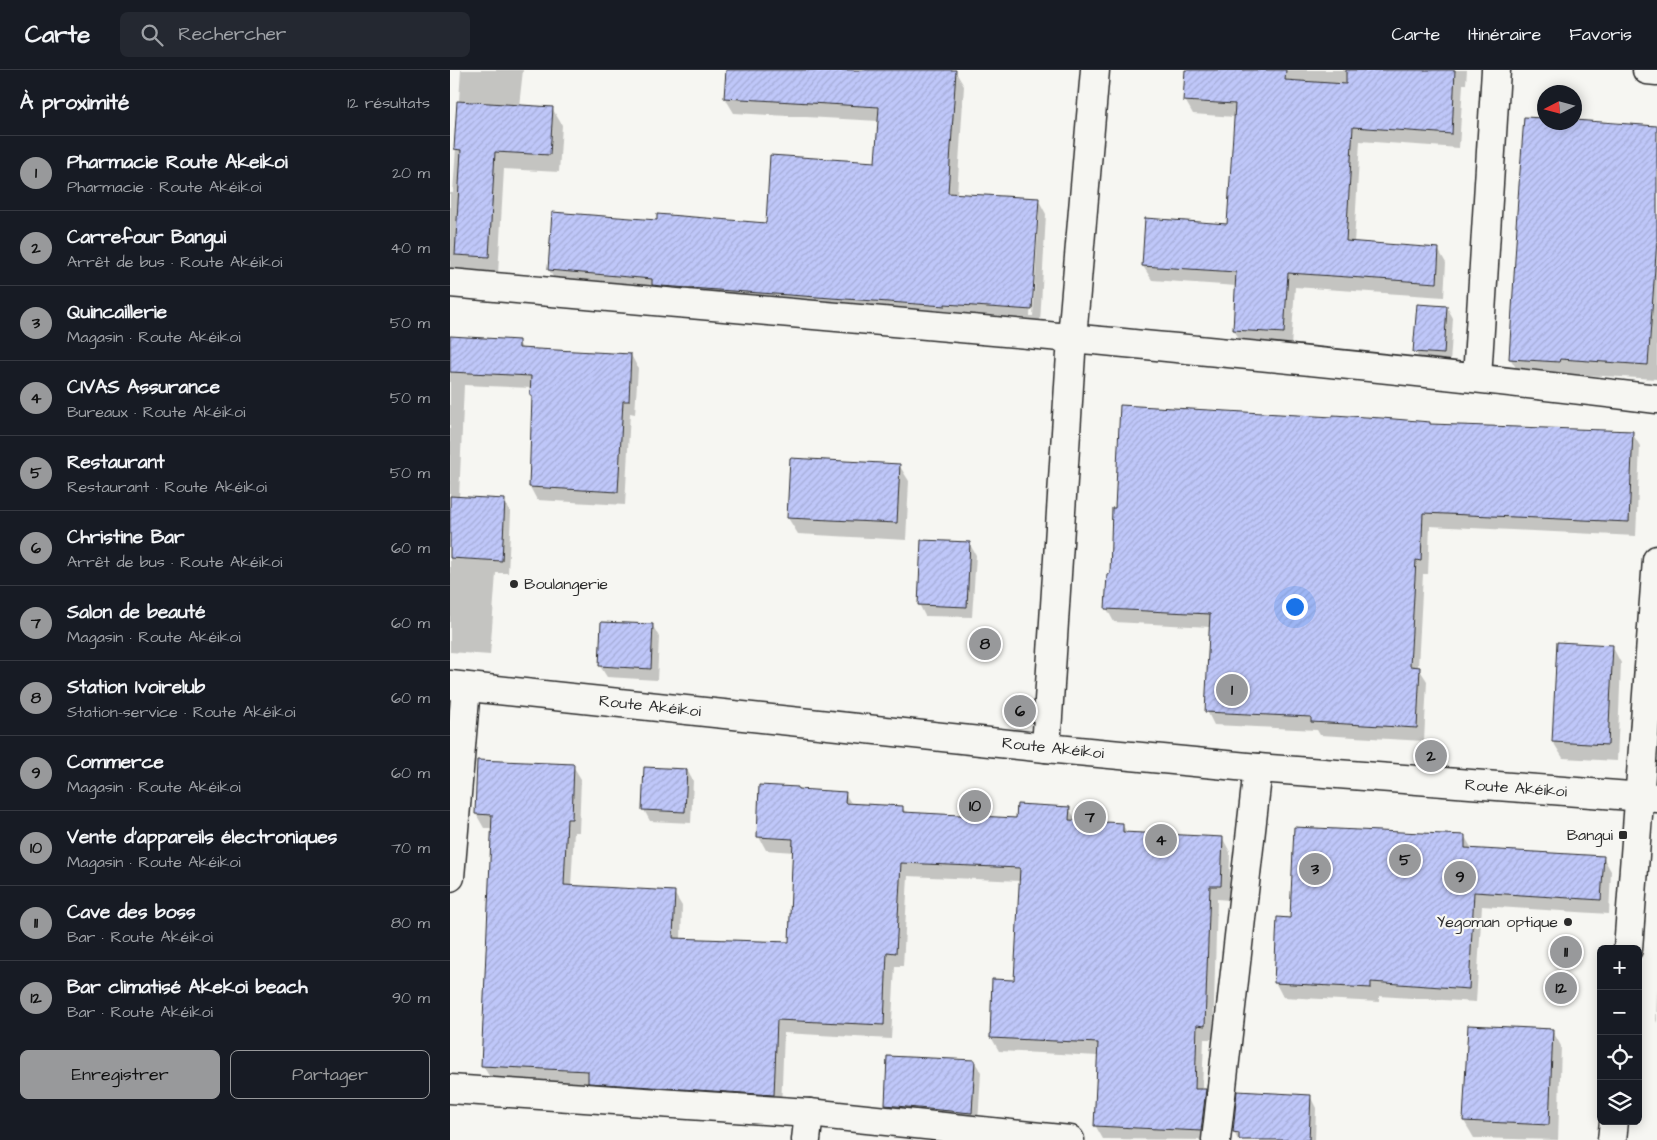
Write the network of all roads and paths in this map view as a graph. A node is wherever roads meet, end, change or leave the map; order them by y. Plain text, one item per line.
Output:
1 (1095, 70) edge
2 (1496, 70) edge
3 (1647, 70) edge
4 (1657, 71) edge
5 (450, 283) edge
6 (1072, 338) junction
7 (1477, 378) junction
8 (1657, 399) edge
9 (1657, 560) edge
10 (458, 686) edge
11 (1046, 748) junction
12 (1258, 768) junction
13 (1648, 798) edge
14 (450, 878) edge
15 (1629, 945) edge
16 (450, 1089) edge
17 (809, 1112) junction
18 (1614, 1125) edge
19 (806, 1140) edge
20 (1070, 1140) edge
21 (1216, 1140) edge
22 (1612, 1140) edge

1 - 6 street
2 - 7 street
3 - 4 street
5 - 6 street
6 - 7 street
6 - 11 street
7 - 8 street
9 - 13 street
10 - 11 street, Route Akéikoi
10 - 14 street
11 - 12 street, Route Akéikoi
12 - 13 street, Route Akéikoi
12 - 21 street
13 - 15 street
16 - 17 street
17 - 19 street
17 - 20 street
18 - 22 street

